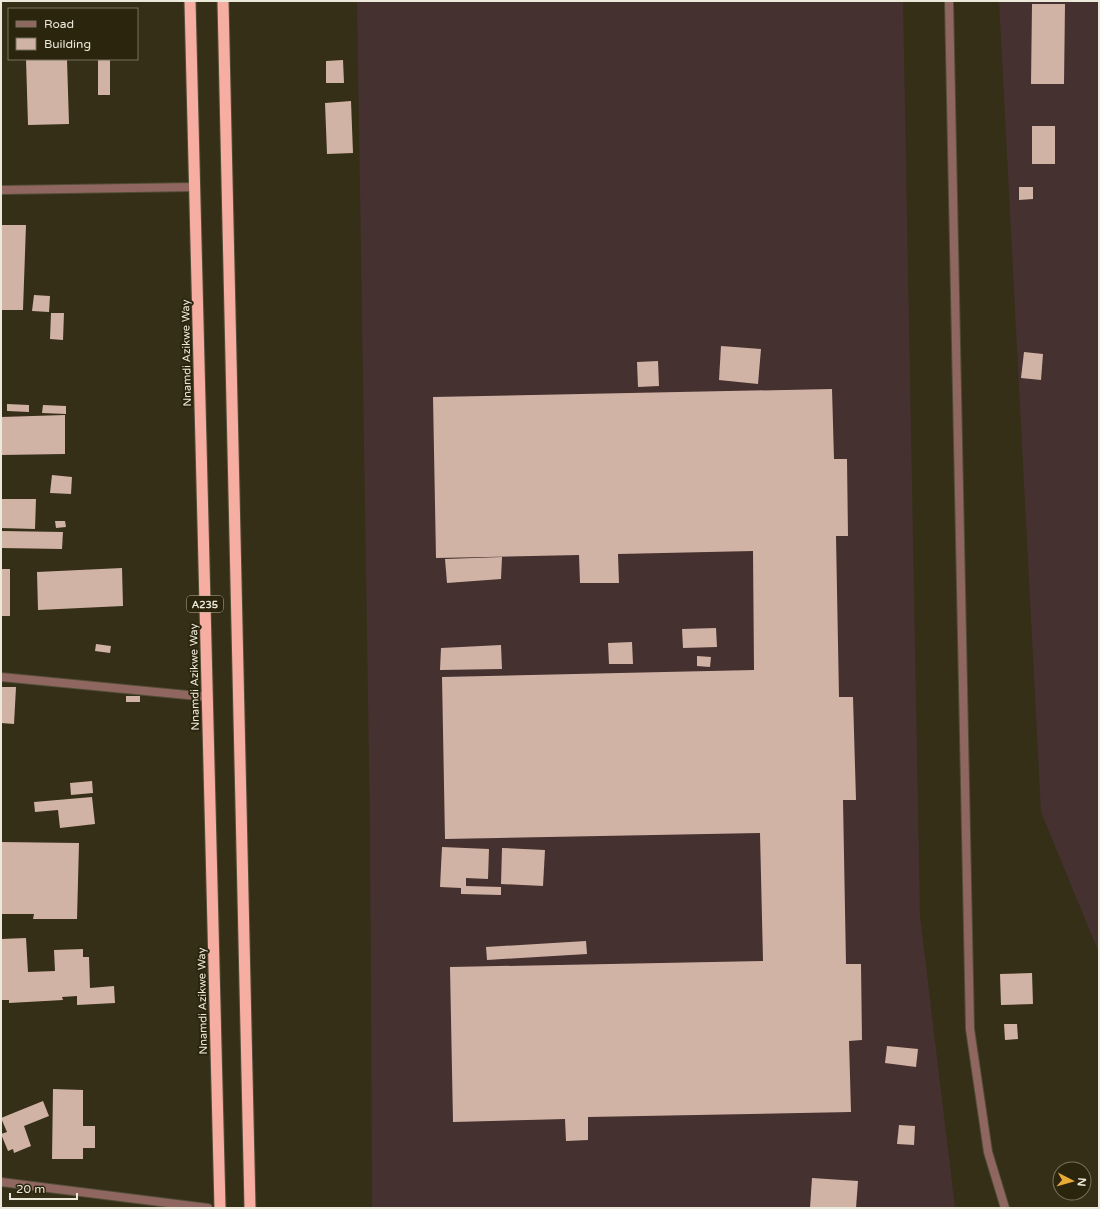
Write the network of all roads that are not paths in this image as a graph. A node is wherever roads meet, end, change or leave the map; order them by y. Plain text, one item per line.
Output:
1 (190, 1) edge
2 (222, 1) edge
3 (949, 1) edge
4 (195, 187) junction
5 (1, 190) edge
6 (1, 677) edge
7 (208, 697) junction
8 (1, 1182) edge
9 (208, 1208) edge
10 (220, 1208) edge
11 (250, 1208) edge
12 (1005, 1208) edge

1 - 4 highway, Nnamdi Azikwe Way / A235
2 - 11 highway, A235
3 - 12 street
4 - 5 street
4 - 7 highway, Nnamdi Azikwe Way / A235
6 - 7 street
7 - 10 highway, Nnamdi Azikwe Way / A235
8 - 9 street

